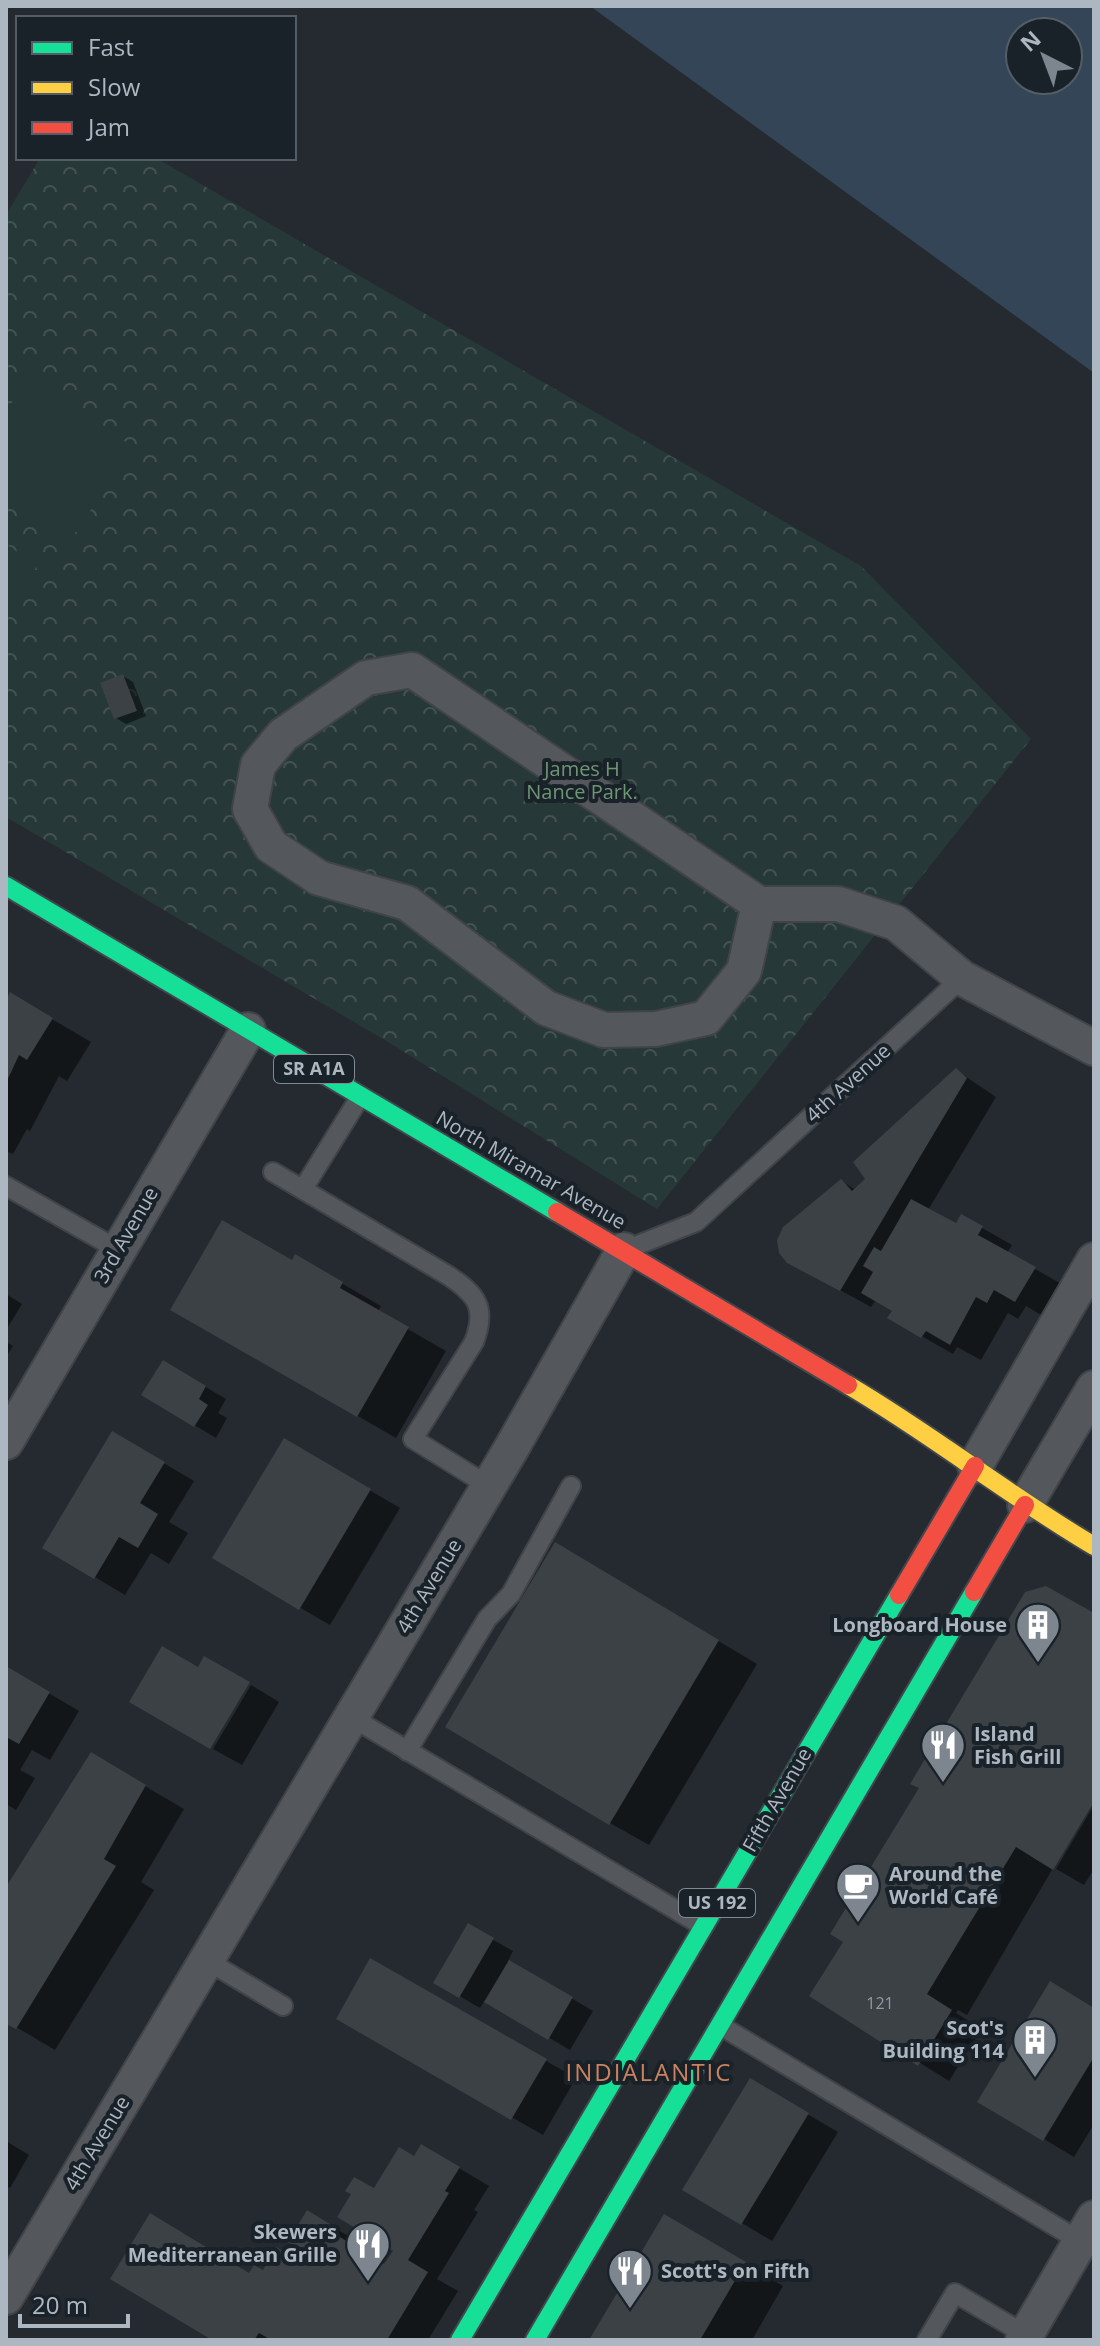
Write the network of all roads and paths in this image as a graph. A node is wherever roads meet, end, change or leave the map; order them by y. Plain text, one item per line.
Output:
1 (6, 886) edge
2 (759, 904) junction
3 (962, 978) junction
4 (248, 1030) junction
5 (1094, 1048) edge
6 (361, 1096) junction
7 (273, 1172) dead end
8 (6, 1186) edge
9 (303, 1189) junction
10 (117, 1249) junction
11 (624, 1250) junction
12 (1094, 1260) edge
13 (1094, 1388) edge
14 (6, 1442) edge
15 (975, 1466) junction
16 (489, 1486) junction
17 (571, 1486) dead end
18 (1025, 1505) junction
19 (1094, 1546) edge
20 (351, 1717) junction
21 (407, 1751) junction
22 (703, 1927) junction
23 (206, 1960) junction
24 (283, 2006) dead end
25 (721, 2026) junction
26 (1087, 2230) edge
27 (6, 2297) edge
28 (1025, 2337) edge
29 (460, 2340) edge
30 (535, 2340) edge
31 (927, 2340) edge

1 - 4 main road, North Miramar Avenue / SR A1A
2 - 2 street
2 - 3 street
3 - 5 street
3 - 11 lane, 4th Avenue
4 - 6 main road, North Miramar Avenue / SR A1A
4 - 10 street, 3rd Avenue
6 - 9 lane
6 - 11 main road, North Miramar Avenue / SR A1A
7 - 9 lane
8 - 10 lane
9 - 16 lane
10 - 14 street, 3rd Avenue
11 - 15 main road, North Miramar Avenue / SR A1A
11 - 16 street, 4th Avenue
12 - 15 street, Fifth Avenue
13 - 18 street
15 - 18 main road, North Miramar Avenue / SR A1A
15 - 22 main road, Fifth Avenue / US 192
16 - 20 street, 4th Avenue
17 - 21 lane
18 - 19 main road, SR A1A
18 - 25 main road, US 192
20 - 21 lane
20 - 23 street, 4th Avenue
21 - 22 lane
22 - 29 main road, Fifth Avenue / US 192
23 - 24 lane
23 - 27 street, 4th Avenue
25 - 26 lane
25 - 30 main road, US 192
26 - 28 street
28 - 31 lane

